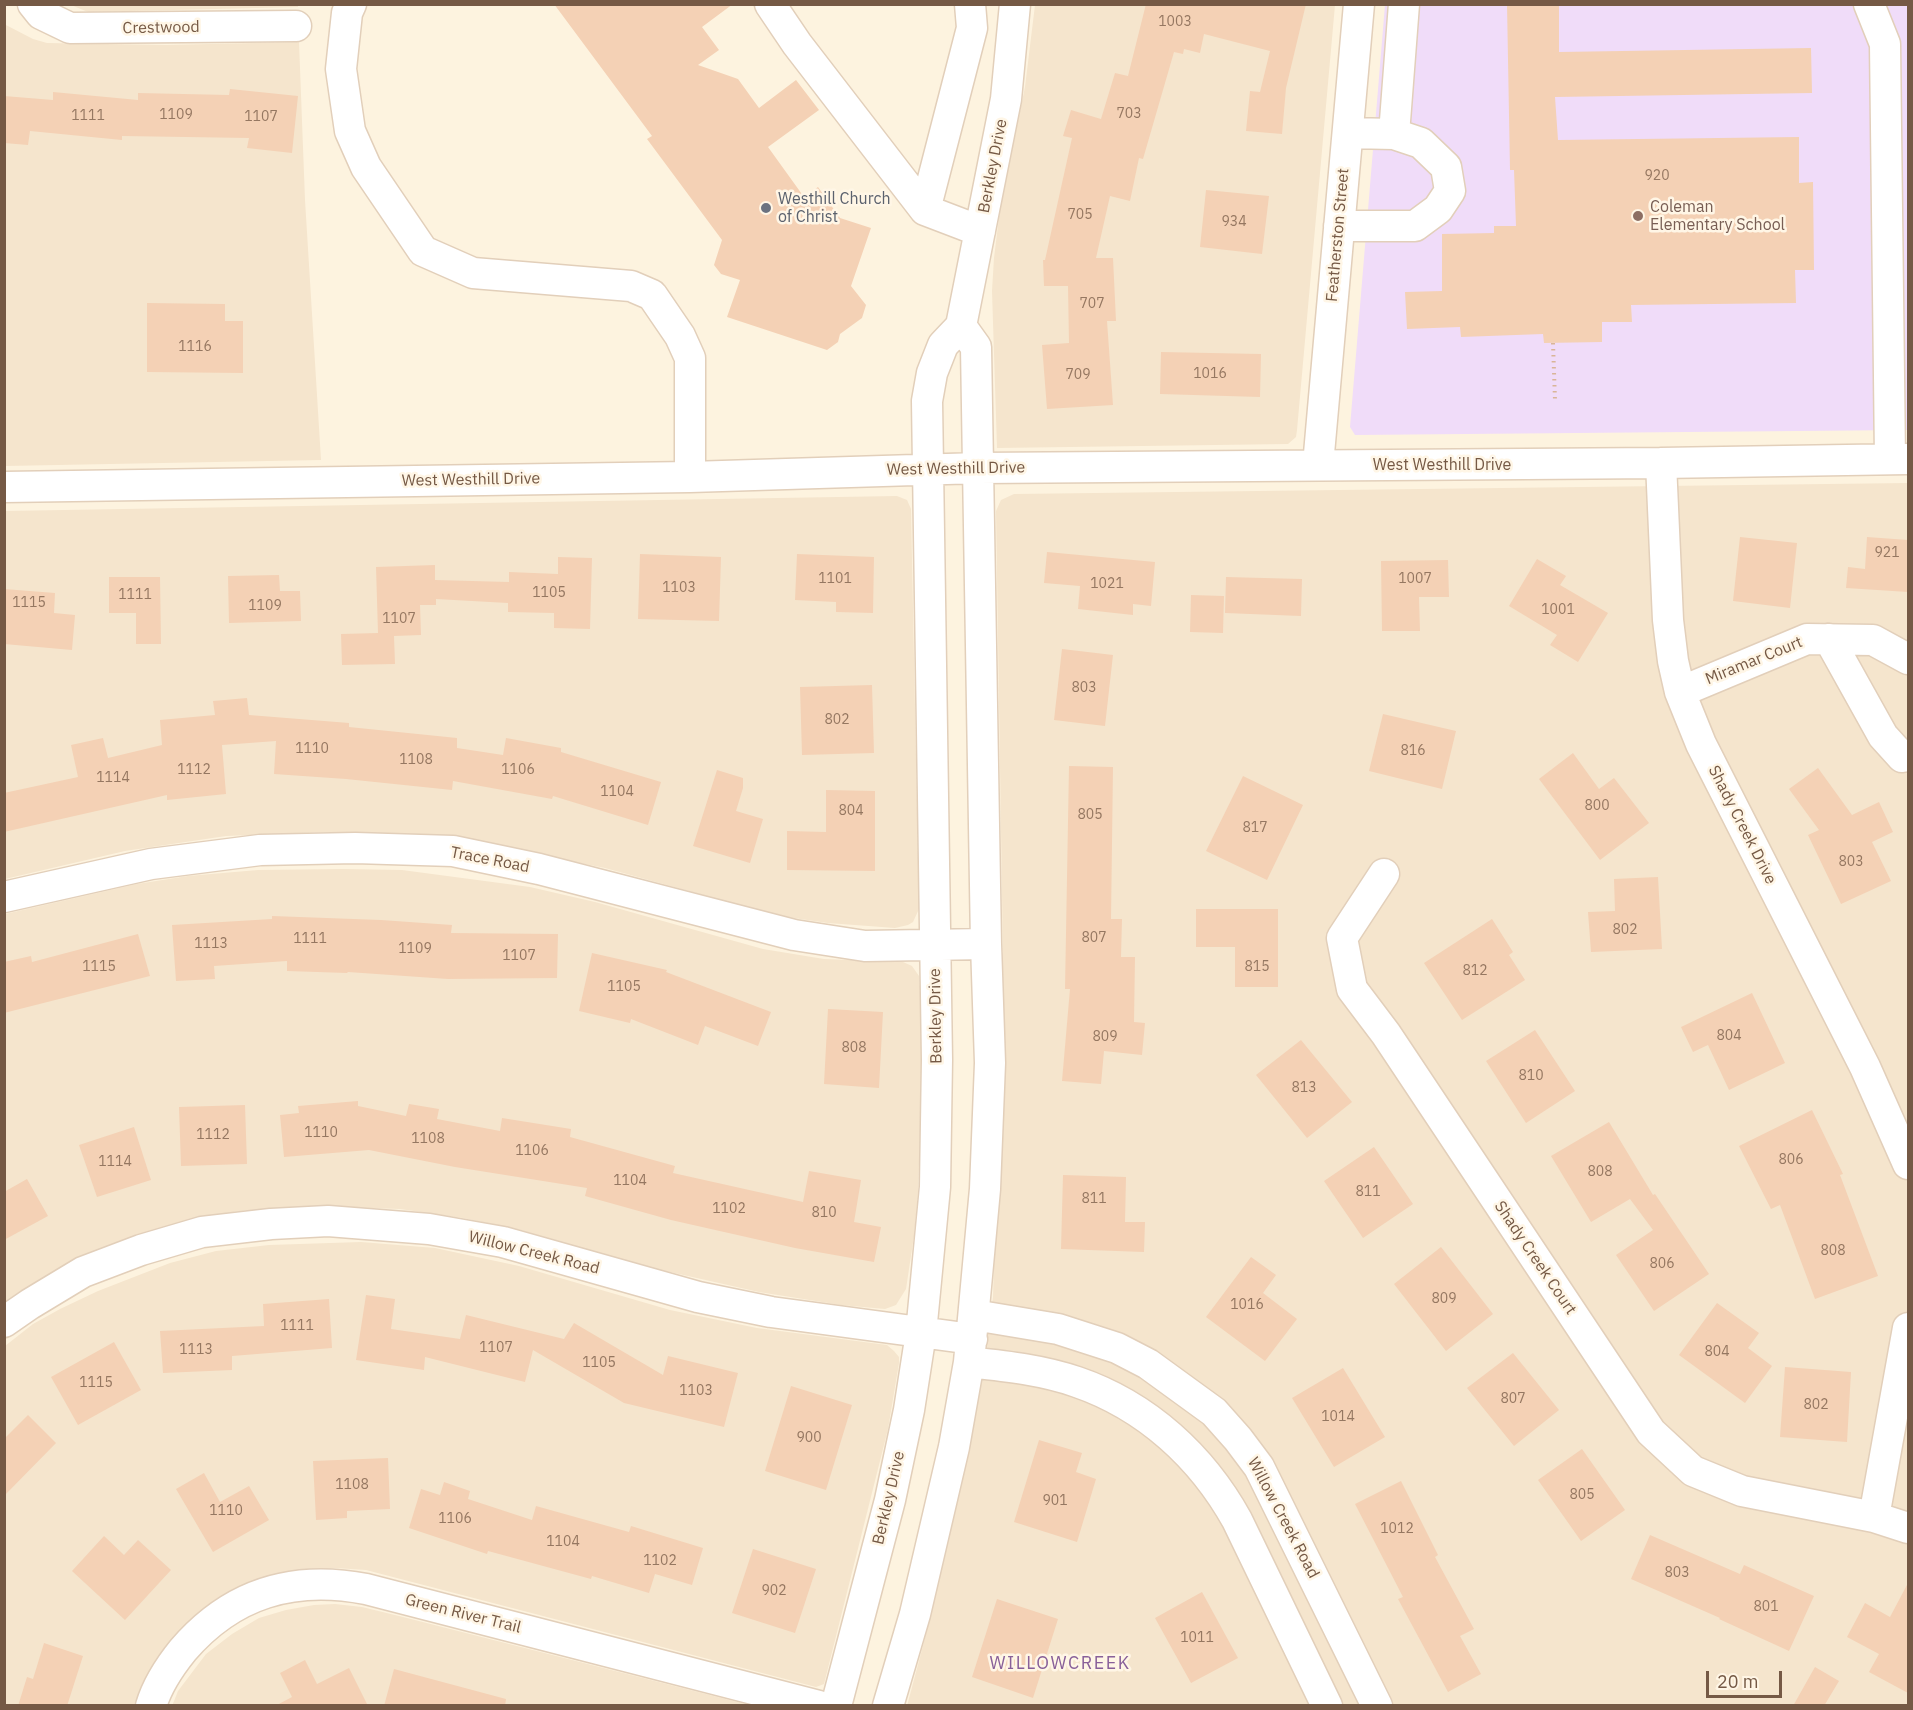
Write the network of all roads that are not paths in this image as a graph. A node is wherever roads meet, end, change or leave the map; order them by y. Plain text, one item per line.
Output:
1 (33, 4) edge
2 (351, 4) edge
3 (770, 4) edge
4 (970, 4) edge
5 (1015, 4) edge
6 (1359, 4) edge
7 (1404, 4) edge
8 (1869, 4) edge
9 (296, 26) dead end
10 (1348, 133) junction
11 (1394, 134) junction
12 (1898, 178) edge
13 (925, 210) junction
14 (1339, 226) junction
15 (980, 231) junction
16 (961, 326) junction
17 (1899, 376) edge
18 (1899, 459) edge
19 (1661, 463) junction
20 (1318, 465) junction
21 (980, 468) junction
22 (928, 469) junction
23 (690, 477) junction
24 (4, 487) edge
25 (1818, 639) junction
26 (1908, 658) edge
27 (1680, 692) junction
28 (1908, 756) edge
29 (1384, 874) dead end
30 (4, 897) edge
31 (986, 944) junction
32 (935, 946) junction
33 (1908, 1164) edge
34 (4, 1322) edge
35 (1908, 1328) edge
36 (921, 1333) junction
37 (972, 1339) junction
38 (1874, 1517) junction
39 (1908, 1528) edge
40 (151, 1706) edge
41 (819, 1706) edge
42 (836, 1706) edge
43 (888, 1706) edge
44 (1327, 1706) edge
45 (1377, 1706) edge

1 - 9 street, Crestwood
2 - 23 street
3 - 13 street
4 - 13 street
5 - 15 street, Berkley Drive
6 - 10 street, Featherston Street
7 - 11 street
8 - 12 street
10 - 11 street
10 - 14 street, Featherston Street
11 - 14 street
12 - 17 street
13 - 15 street
14 - 20 street, Featherston Street
15 - 16 street, Berkley Drive
16 - 21 street
16 - 22 street, Berkley Drive
17 - 18 street
18 - 19 street, West Westhill Drive
19 - 20 street, West Westhill Drive
19 - 27 street, Shady Creek Drive
20 - 21 street, West Westhill Drive
21 - 22 street, West Westhill Drive
21 - 31 street
22 - 23 street, West Westhill Drive
22 - 32 street, Berkley Drive
23 - 24 street, West Westhill Drive
25 - 26 street, Miramar Court
25 - 27 street, Miramar Court
25 - 28 street
27 - 33 street, Shady Creek Drive
29 - 38 street, Shady Creek Court
30 - 32 street, Trace Road
31 - 32 street, Trace Road
31 - 37 street
32 - 36 street, Berkley Drive
34 - 36 street, Willow Creek Road
35 - 38 street
36 - 37 street, Willow Creek Road
36 - 42 street, Berkley Drive
37 - 43 street
37 - 44 street, Willow Creek Road
37 - 45 street, Willow Creek Road
38 - 39 street
40 - 41 street, Green River Trail

